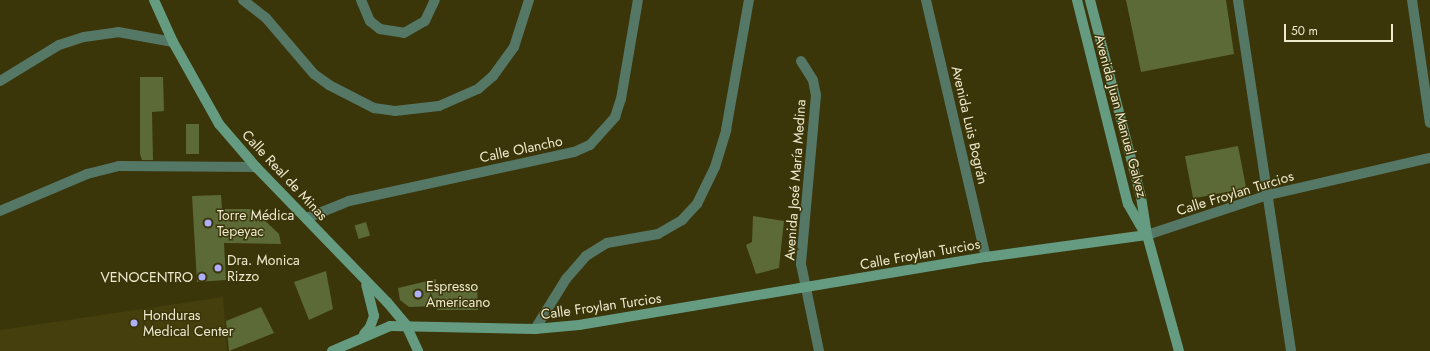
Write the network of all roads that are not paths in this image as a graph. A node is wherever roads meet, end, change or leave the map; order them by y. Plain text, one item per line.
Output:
1 (154, 0) edge
2 (243, 0) edge
3 (361, 0) edge
4 (435, 0) edge
5 (529, 0) edge
6 (638, 0) edge
7 (749, 0) edge
8 (926, 0) edge
9 (1077, 0) edge
10 (1090, 0) edge
11 (1238, 0) edge
12 (1412, 0) edge
13 (172, 42) junction
14 (801, 61) dead end
15 (0, 81) edge
16 (1430, 123) edge
17 (1430, 158) edge
18 (256, 167) junction
19 (1268, 195) junction
20 (0, 211) edge
21 (307, 218) junction
22 (1146, 235) junction
23 (986, 257) junction
24 (365, 281) junction
25 (806, 288) junction
26 (406, 325) junction
27 (535, 328) junction
28 (362, 336) junction
29 (332, 351) edge
30 (418, 351) edge
31 (819, 351) edge
32 (1179, 351) edge
33 (1291, 351) edge

1 - 13 street, Calle Real de Minas
2 - 5 street
3 - 4 street
6 - 21 street, Calle Olancho
7 - 27 street
8 - 23 street, Avenida Luis Bográn
9 - 22 street, Avenida Juan Manuel Galvez
10 - 22 street
11 - 19 street
12 - 16 street
13 - 15 street
13 - 18 street, Calle Real de Minas
14 - 25 street, Avenida José María Medina
17 - 19 street, Calle Froylan Turcios
18 - 20 street
18 - 21 street, Calle Real de Minas
19 - 22 street, Calle Froylan Turcios
19 - 33 street
21 - 24 street, Calle Real de Minas
22 - 23 street, Calle Froylan Turcios
22 - 32 street, Avenida Juan Manuel Galvez
23 - 25 street, Calle Froylan Turcios
24 - 26 street, Calle Real de Minas
24 - 28 street
25 - 27 street, Calle Froylan Turcios
25 - 31 street, Avenida José María Medina
26 - 27 street, Calle Froylan Turcios
26 - 28 street, Calle Froylan Turcios
26 - 30 street, Calle Real de Minas
28 - 29 street, Calle Froylan Turcios

